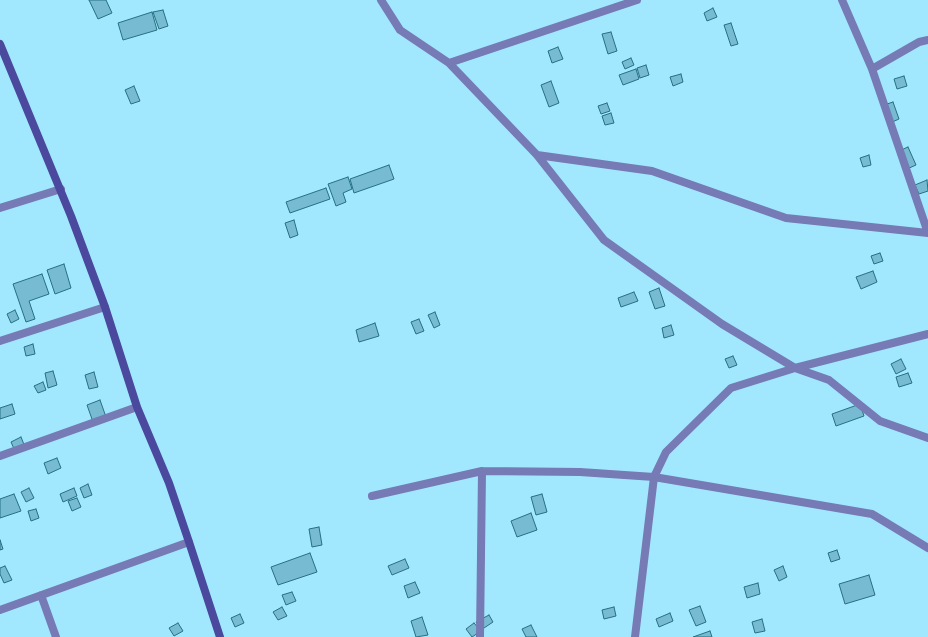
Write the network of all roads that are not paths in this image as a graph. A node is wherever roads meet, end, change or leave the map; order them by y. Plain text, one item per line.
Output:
1 (381, 0) edge
2 (637, 0) edge
3 (842, 0) edge
4 (928, 40) edge
5 (0, 44) edge
6 (449, 63) junction
7 (872, 69) junction
8 (537, 155) junction
9 (61, 189) junction
10 (0, 208) edge
11 (928, 233) edge
12 (105, 307) junction
13 (928, 334) edge
14 (0, 341) edge
15 (796, 368) junction
16 (137, 407) junction
17 (928, 438) edge
18 (0, 456) edge
19 (482, 471) junction
20 (654, 477) junction
21 (372, 496) dead end
22 (189, 542) junction
23 (928, 548) edge
24 (41, 595) junction
25 (0, 610) edge
26 (56, 637) edge
27 (220, 637) edge
28 (480, 637) edge
29 (634, 637) edge

1 - 6 street
2 - 6 street
3 - 7 street
4 - 7 street
5 - 9 main road
6 - 8 street
7 - 11 street
8 - 11 street
8 - 15 street
9 - 10 street
9 - 12 main road
12 - 14 street
12 - 16 main road
13 - 15 street
15 - 17 street
15 - 20 street
16 - 18 street
16 - 22 main road
19 - 20 street
19 - 21 street
19 - 28 street
20 - 23 street
20 - 29 street
22 - 24 street
22 - 27 main road
24 - 25 street
24 - 26 street

